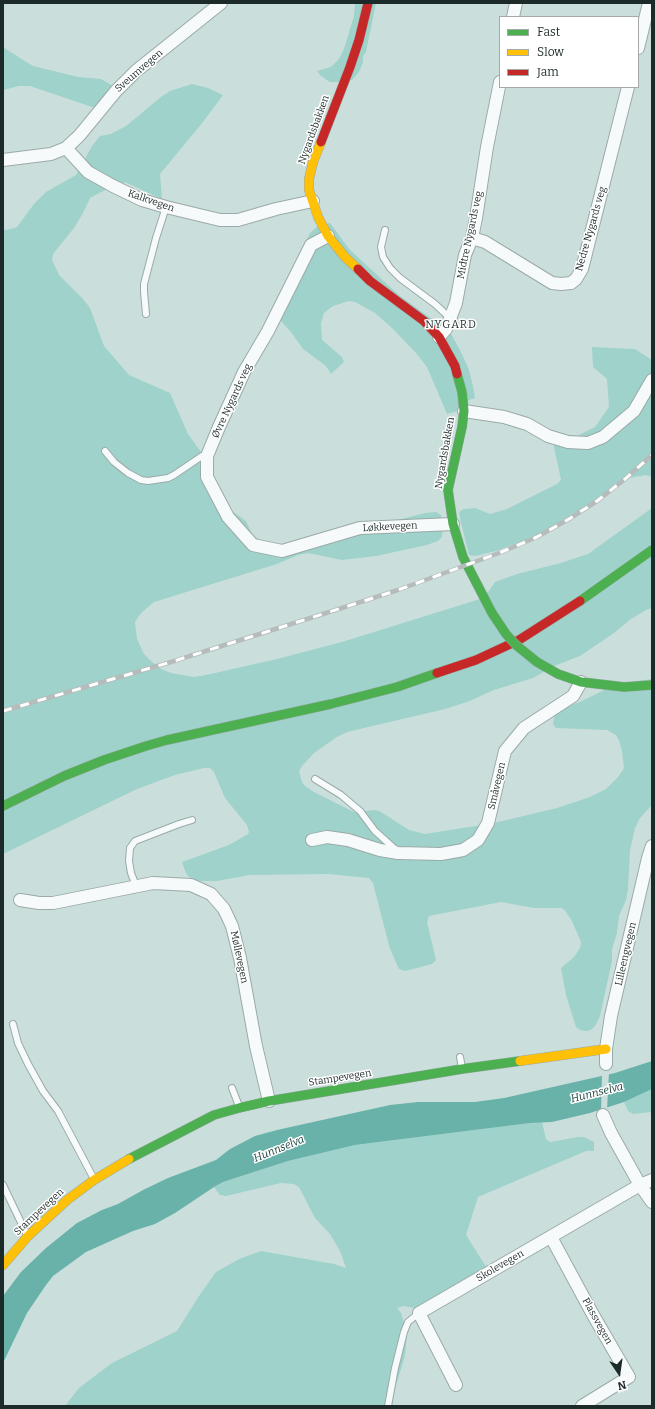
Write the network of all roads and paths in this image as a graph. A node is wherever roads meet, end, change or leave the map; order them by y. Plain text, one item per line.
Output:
1 (221, 3) edge
2 (368, 3) edge
3 (516, 3) edge
4 (649, 3) edge
5 (513, 16) edge
6 (639, 44) edge
7 (499, 87) edge
8 (628, 88) edge
9 (66, 148) junction
10 (3, 160) edge
11 (312, 201) junction
12 (166, 208) junction
13 (385, 230) dead end
14 (328, 236) junction
15 (472, 238) junction
16 (146, 314) dead end
17 (451, 319) junction
18 (439, 337) junction
19 (652, 380) edge
20 (464, 411) junction
21 (105, 451) dead end
22 (207, 456) junction
23 (453, 524) junction
24 (652, 550) edge
25 (282, 551) joint
26 (582, 682) junction
27 (652, 685) edge
28 (315, 779) dead end
29 (3, 806) edge
30 (192, 820) dead end
31 (312, 840) dead end
32 (652, 846) edge
33 (398, 853) junction
34 (649, 869) edge
35 (136, 886) junction
36 (20, 900) dead end
37 (13, 1024) dead end
38 (606, 1049) junction
39 (460, 1057) dead end
40 (606, 1064) dead end
41 (462, 1070) junction
42 (232, 1088) dead end
43 (269, 1101) junction
44 (239, 1108) junction
45 (603, 1115) dead end
46 (94, 1180) junction
47 (652, 1180) edge
48 (3, 1185) edge
49 (640, 1185) junction
50 (652, 1202) edge
51 (28, 1236) junction
52 (551, 1237) junction
53 (6, 1259) edge
54 (419, 1313) junction
55 (456, 1385) dead end
56 (388, 1406) edge
57 (582, 1406) edge

1 - 9 street, Sveumvegen
2 - 11 main road, Nygardsbakken
3 - 5 street
4 - 6 street
7 - 15 street, Midtre Nygards veg
8 - 15 street, Nedre Nygards veg
9 - 10 street
9 - 12 street, Kalkvegen
11 - 12 street, Kalkvegen
11 - 14 main road, Nygardsbakken
12 - 16 lane
13 - 17 lane
14 - 18 main road, Nygardsbakken
14 - 22 street, Øvre Nygards veg
15 - 17 street, Midtre Nygards veg
17 - 18 street, Midtre Nygards veg
18 - 20 main road, Nygardsbakken
19 - 20 street
20 - 23 main road, Nygardsbakken
21 - 22 lane
22 - 25 street, Øvre Nygards veg
23 - 25 street, Løkkevegen
23 - 26 main road, Nygardsbakken, bridge
24 - 29 main road
26 - 27 main road, Nygardsbakken
26 - 33 street, Småvegen
28 - 33 lane
30 - 35 lane
31 - 33 street, Småvegen
32 - 34 street, Lilleengvegen
34 - 38 street, Lilleengvegen
35 - 36 street, Møllevegen
35 - 43 street, Møllevegen
37 - 46 lane
38 - 40 street, Lilleengvegen
38 - 41 main road, Stampevegen
39 - 41 lane
41 - 43 main road, Stampevegen
42 - 44 lane
43 - 44 main road, Stampevegen
44 - 46 main road, Stampevegen
45 - 49 street
46 - 51 main road, Stampevegen
47 - 49 street, Skolevegen
48 - 51 lane
49 - 50 street
49 - 52 street, Skolevegen
51 - 53 main road, Stampevegen
52 - 54 street, Skolevegen
52 - 57 street, Plassvegen
54 - 55 street
54 - 56 lane

